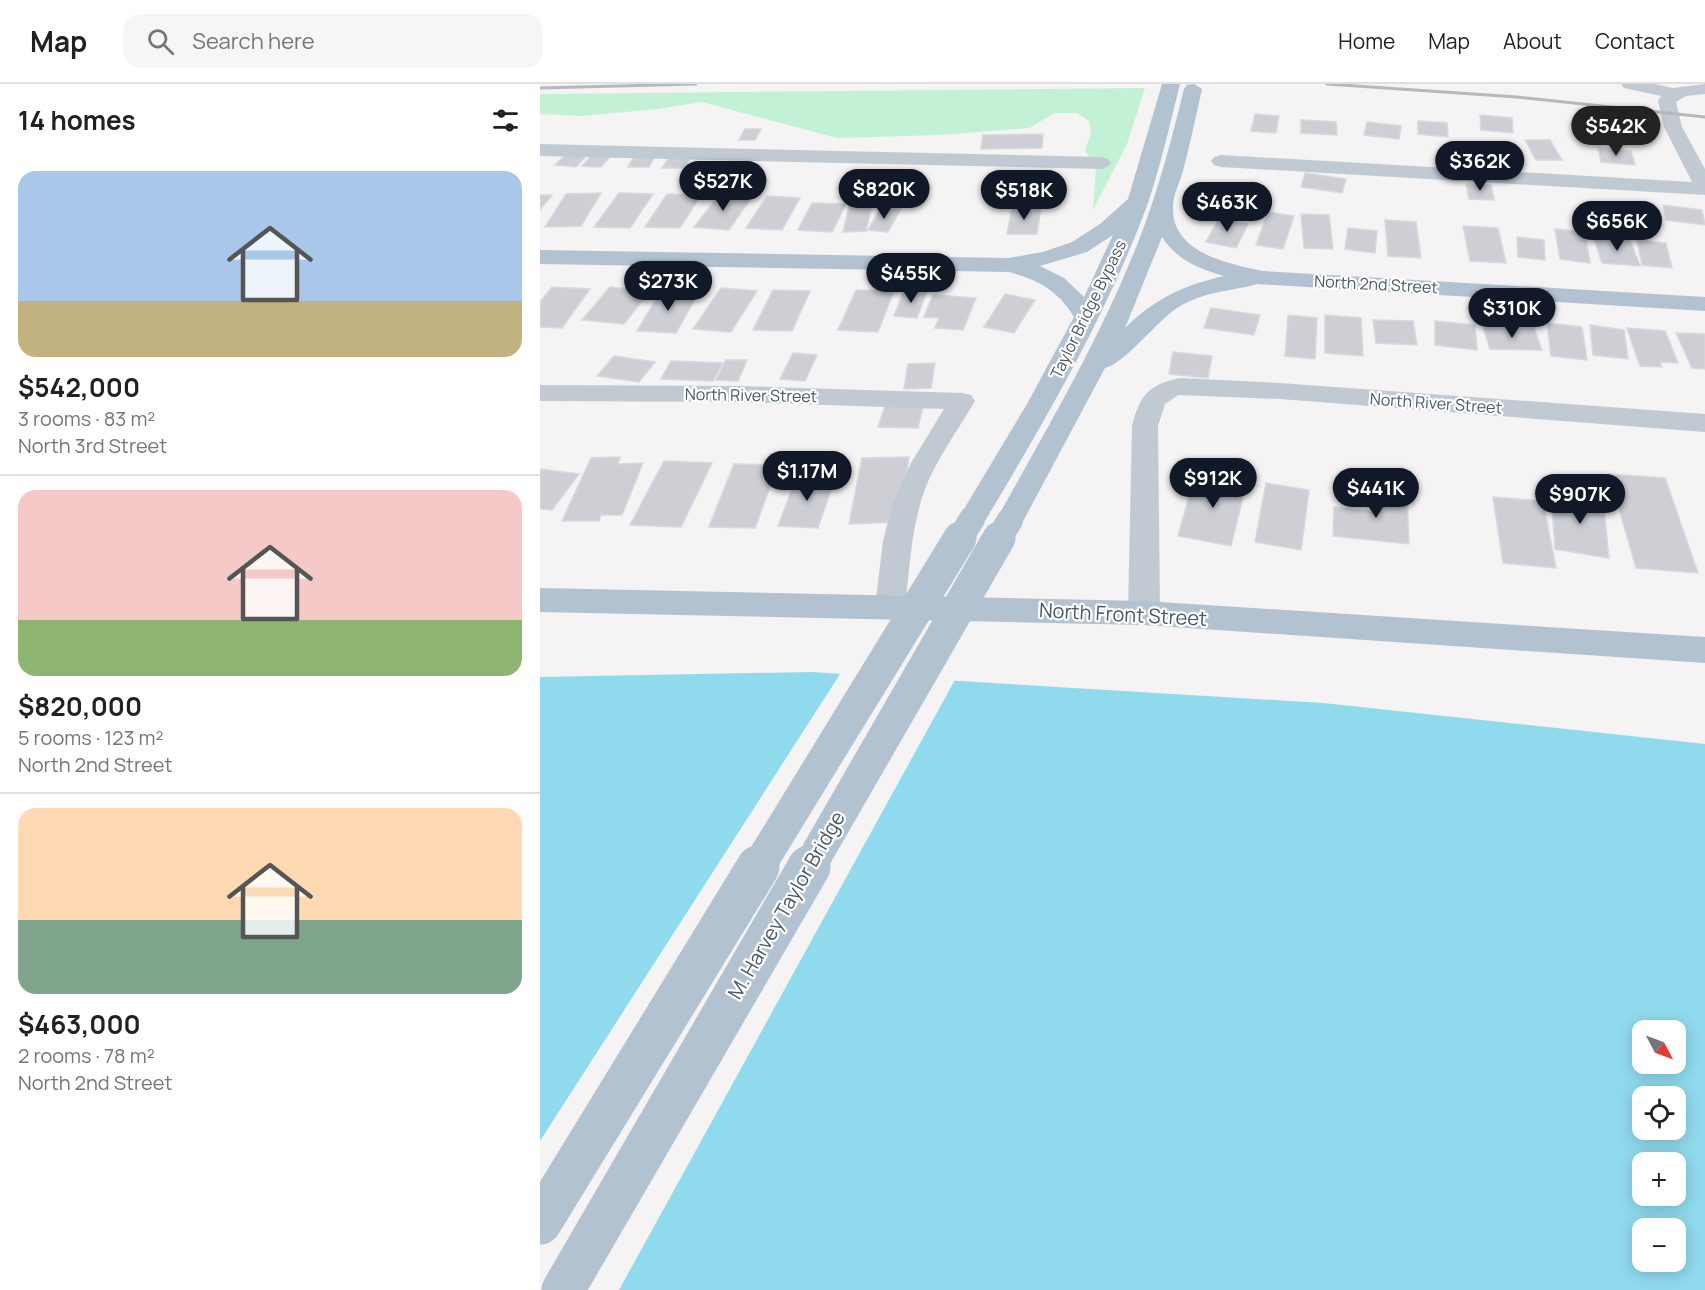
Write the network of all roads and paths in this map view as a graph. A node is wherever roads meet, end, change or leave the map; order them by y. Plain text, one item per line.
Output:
1 (1171, 84) edge
2 (1194, 84) edge
3 (1630, 84) edge
4 (1705, 89) edge
5 (1671, 100) junction
6 (540, 150) edge
7 (1221, 161) dead end
8 (1101, 163) dead end
9 (1705, 188) edge
10 (1137, 202) junction
11 (1162, 205) junction
12 (540, 257) edge
13 (1008, 265) junction
14 (1263, 278) junction
15 (1705, 304) edge
16 (1086, 317) junction
17 (1087, 380) junction
18 (540, 393) edge
19 (1705, 423) edge
20 (972, 519) joint
21 (1010, 520) joint
22 (540, 600) edge
23 (890, 607) junction
24 (1144, 613) junction
25 (1705, 650) edge
26 (540, 1223) edge
27 (563, 1290) edge

1 - 10 main road, Taylor Bridge Bypass
2 - 11 main road, Taylor Bridge Bypass
3 - 5 street
4 - 5 street
5 - 9 street
6 - 8 street
7 - 9 street
10 - 13 main road
10 - 16 main road, Taylor Bridge Bypass
11 - 14 main road
11 - 17 main road, Taylor Bridge Bypass
12 - 13 main road
13 - 16 main road
14 - 15 main road, North 2nd Street
14 - 17 main road
16 - 20 main road, Taylor Bridge Bypass
17 - 21 main road, Taylor Bridge Bypass
18 - 23 street, North River Street
19 - 24 street, North River Street
20 - 26 main road, M. Harvey Taylor Bridge, bridge
21 - 27 main road, M. Harvey Taylor Bridge, bridge
22 - 23 main road, North Front Street
23 - 24 main road, North Front Street
24 - 25 main road, North Front Street

